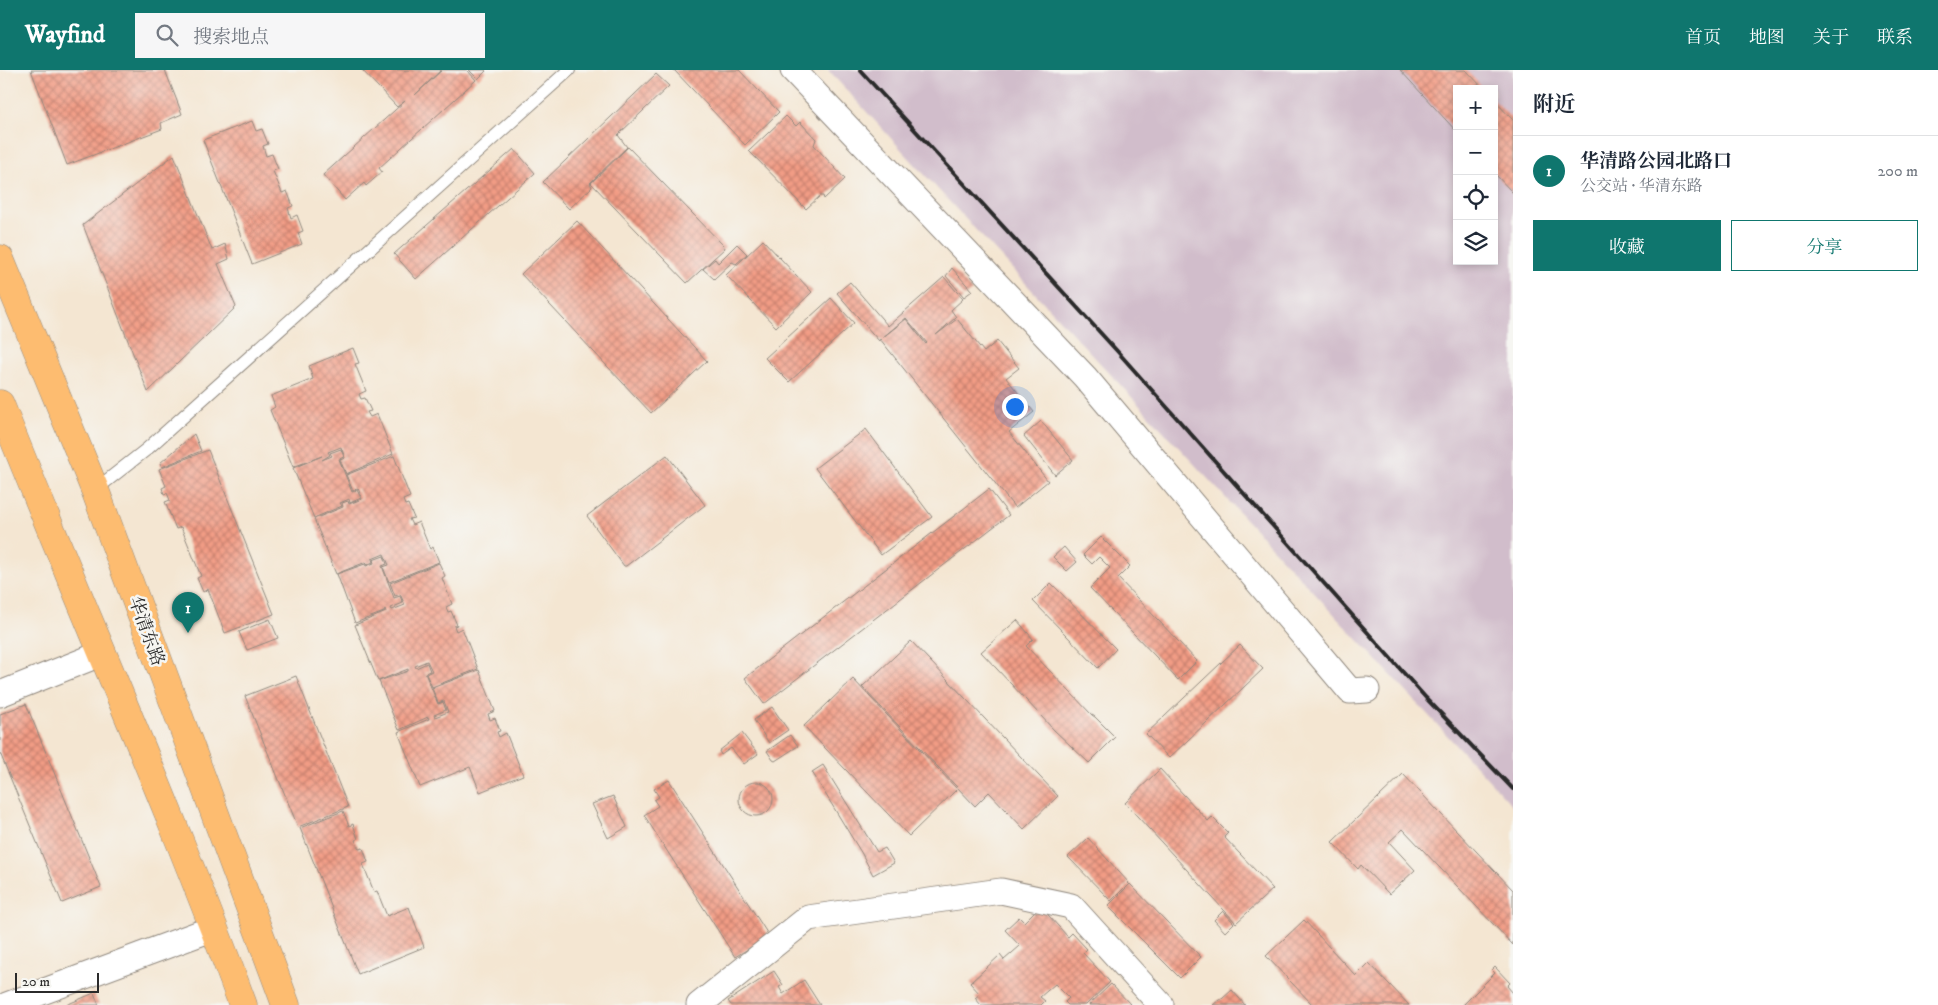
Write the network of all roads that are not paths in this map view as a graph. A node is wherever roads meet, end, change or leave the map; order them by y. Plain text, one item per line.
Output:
1 (569, 70) edge
2 (793, 70) edge
3 (0, 259) edge
4 (0, 404) edge
5 (96, 490) junction
6 (103, 653) junction
7 (1368, 690) dead end
8 (0, 694) edge
9 (214, 928) junction
10 (7, 1005) edge
11 (243, 1005) edge
12 (286, 1005) edge
13 (699, 1005) edge
14 (1161, 1005) edge

1 - 5 lane
2 - 7 street
3 - 5 main road, 华清东路
4 - 6 main road
5 - 12 main road, 华清东路
6 - 8 street
6 - 9 main road
9 - 10 street
9 - 11 main road
13 - 14 street

